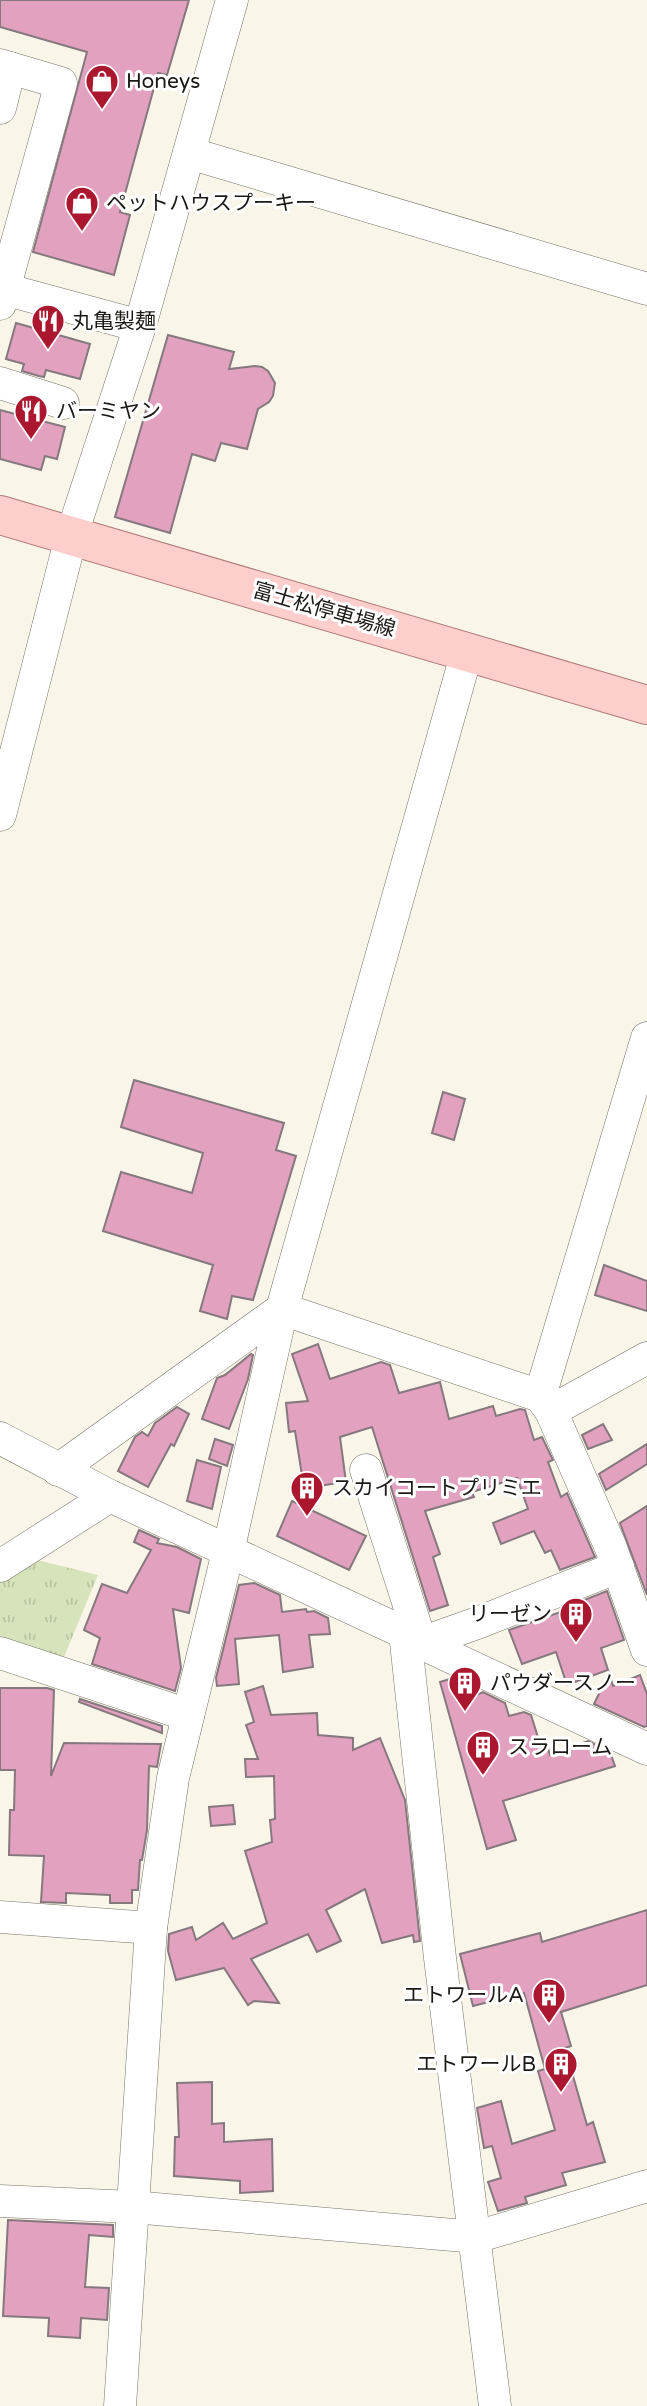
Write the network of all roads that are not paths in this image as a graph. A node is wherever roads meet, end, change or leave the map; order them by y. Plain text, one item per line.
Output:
1 (232, 0) edge
2 (5, 67) edge
3 (0, 108) edge
4 (189, 153) junction
5 (647, 289) edge
6 (1, 295) edge
7 (139, 330) junction
8 (0, 383) edge
9 (63, 403) dead end
10 (0, 515) edge
11 (71, 537) junction
12 (467, 652) junction
13 (647, 705) edge
14 (0, 815) edge
15 (647, 1038) edge
16 (282, 1309) junction
17 (647, 1358) edge
18 (546, 1404) junction
19 (0, 1438) edge
20 (58, 1470) junction
21 (366, 1470) dead end
22 (110, 1496) junction
23 (228, 1552) junction
24 (0, 1566) edge
25 (618, 1567) junction
26 (413, 1638) junction
27 (647, 1650) edge
28 (0, 1653) edge
29 (188, 1715) junction
30 (647, 1749) edge
31 (0, 1917) edge
32 (152, 1928) junction
33 (647, 2186) edge
34 (0, 2201) edge
35 (133, 2207) junction
36 (476, 2237) junction
37 (120, 2406) edge
38 (495, 2406) edge

1 - 4 street
2 - 3 street
2 - 6 street
4 - 5 street
4 - 7 street
6 - 7 street
7 - 11 street
8 - 9 street
10 - 11 main road, 富士松停車場線
11 - 12 main road, 富士松停車場線
11 - 14 street
12 - 13 main road, 富士松停車場線
12 - 16 street
15 - 18 street
16 - 18 street
16 - 20 street
16 - 23 street
17 - 18 street
18 - 25 street
19 - 20 street
20 - 22 street
21 - 26 street
22 - 23 street
22 - 24 street
23 - 26 street
23 - 29 street
25 - 26 street
25 - 27 street
26 - 30 street
26 - 36 street
28 - 29 street
29 - 32 street
31 - 32 street
32 - 35 street
33 - 36 street
34 - 35 street
35 - 36 street
35 - 37 street
36 - 38 street

